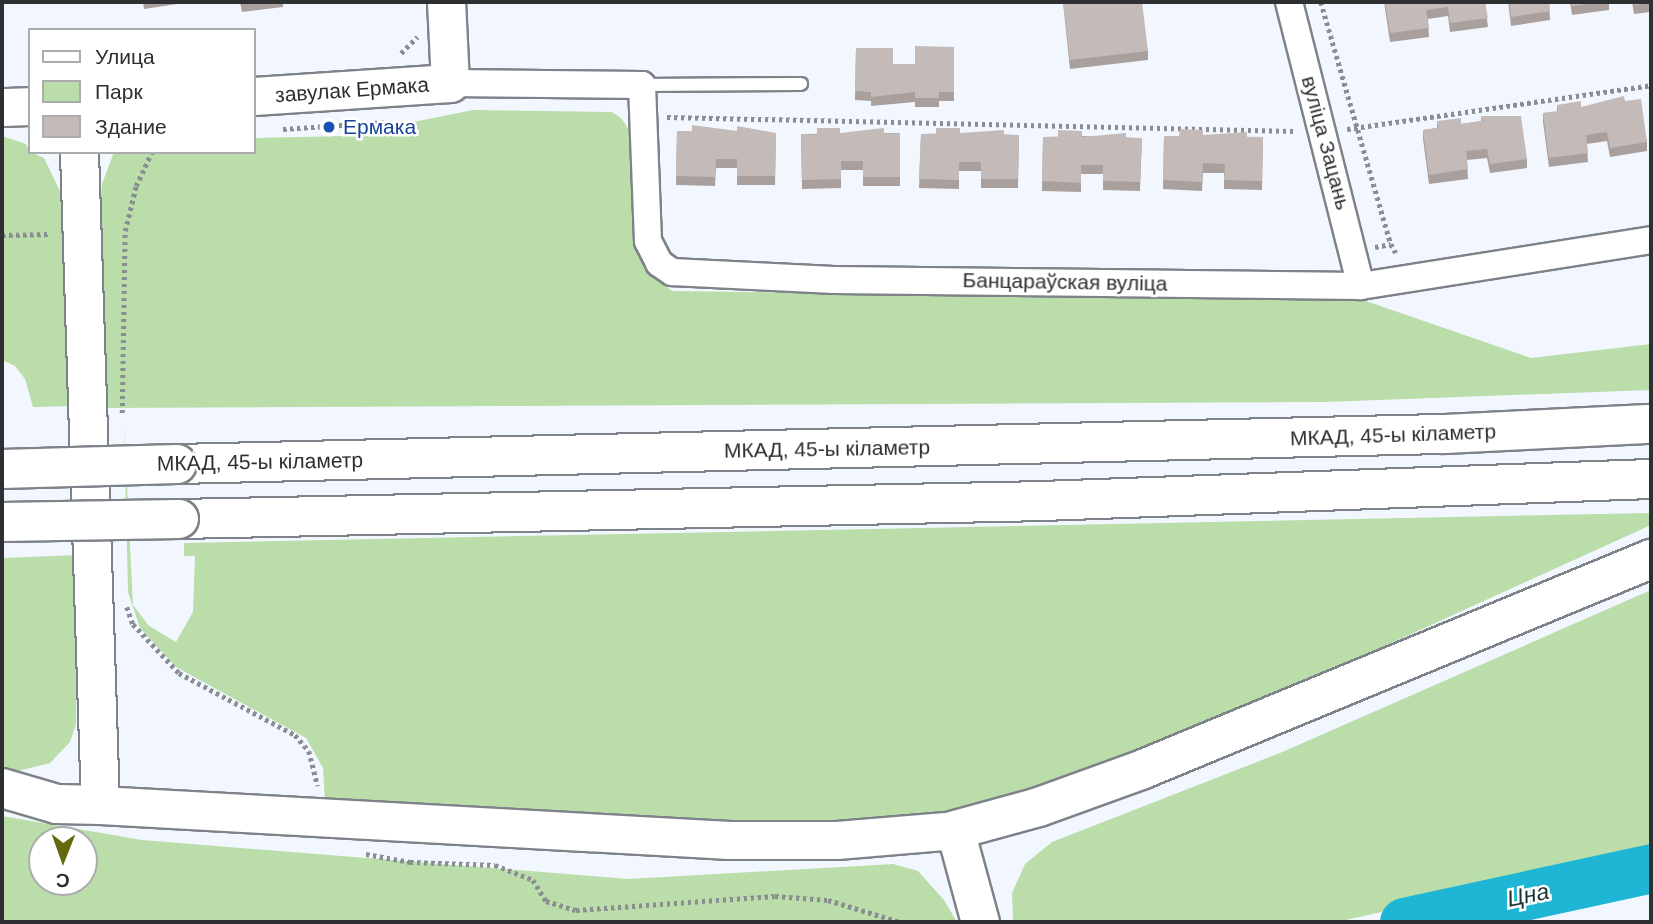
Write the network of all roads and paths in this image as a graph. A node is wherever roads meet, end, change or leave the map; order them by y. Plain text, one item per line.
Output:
1 (446, 2) edge
2 (1289, 2) edge
3 (1321, 2) edge
4 (421, 32) dead end
5 (396, 57) dead end
6 (450, 83) junction
7 (801, 84) dead end
8 (642, 85) junction
9 (1651, 85) edge
10 (256, 96) edge
11 (28, 106) edge
12 (2, 107) edge
13 (397, 120) dead end
14 (663, 128) dead end
15 (279, 129) dead end
16 (1358, 129) junction
17 (1314, 133) junction
18 (79, 154) edge
19 (151, 154) edge
20 (1651, 240) edge
21 (1391, 244) junction
22 (1354, 251) junction
23 (1405, 260) dead end
24 (1361, 286) junction
25 (122, 419) dead end
26 (1651, 425) edge
27 (2, 469) edge
28 (1651, 479) edge
29 (2, 522) edge
30 (1651, 559) edge
31 (125, 600) dead end
32 (2, 788) edge
33 (100, 806) junction
34 (315, 819) junction
35 (955, 830) junction
36 (359, 852) dead end
37 (900, 922) edge
38 (980, 922) edge

1 - 6 street
2 - 17 street, вуліца Зацань
3 - 16 path
4 - 5 path
6 - 8 street
6 - 10 street, завулак Ермака
7 - 8 lane
8 - 24 street, Банцараўская вуліца
9 - 16 path
11 - 12 street
13 - 15 path
14 - 17 path
16 - 17 path
16 - 21 path
17 - 22 street, вуліца Зацань
18 - 33 street
19 - 25 path
20 - 24 street, Банцараўская вуліца
21 - 22 path
21 - 23 path
22 - 24 street, вуліца Зацань
26 - 27 highway, МКАД, 45-ы кіламетр, bridge
28 - 29 highway, bridge
30 - 35 highway
31 - 34 path
32 - 33 highway
33 - 34 street
34 - 35 street
35 - 38 street
36 - 37 path

